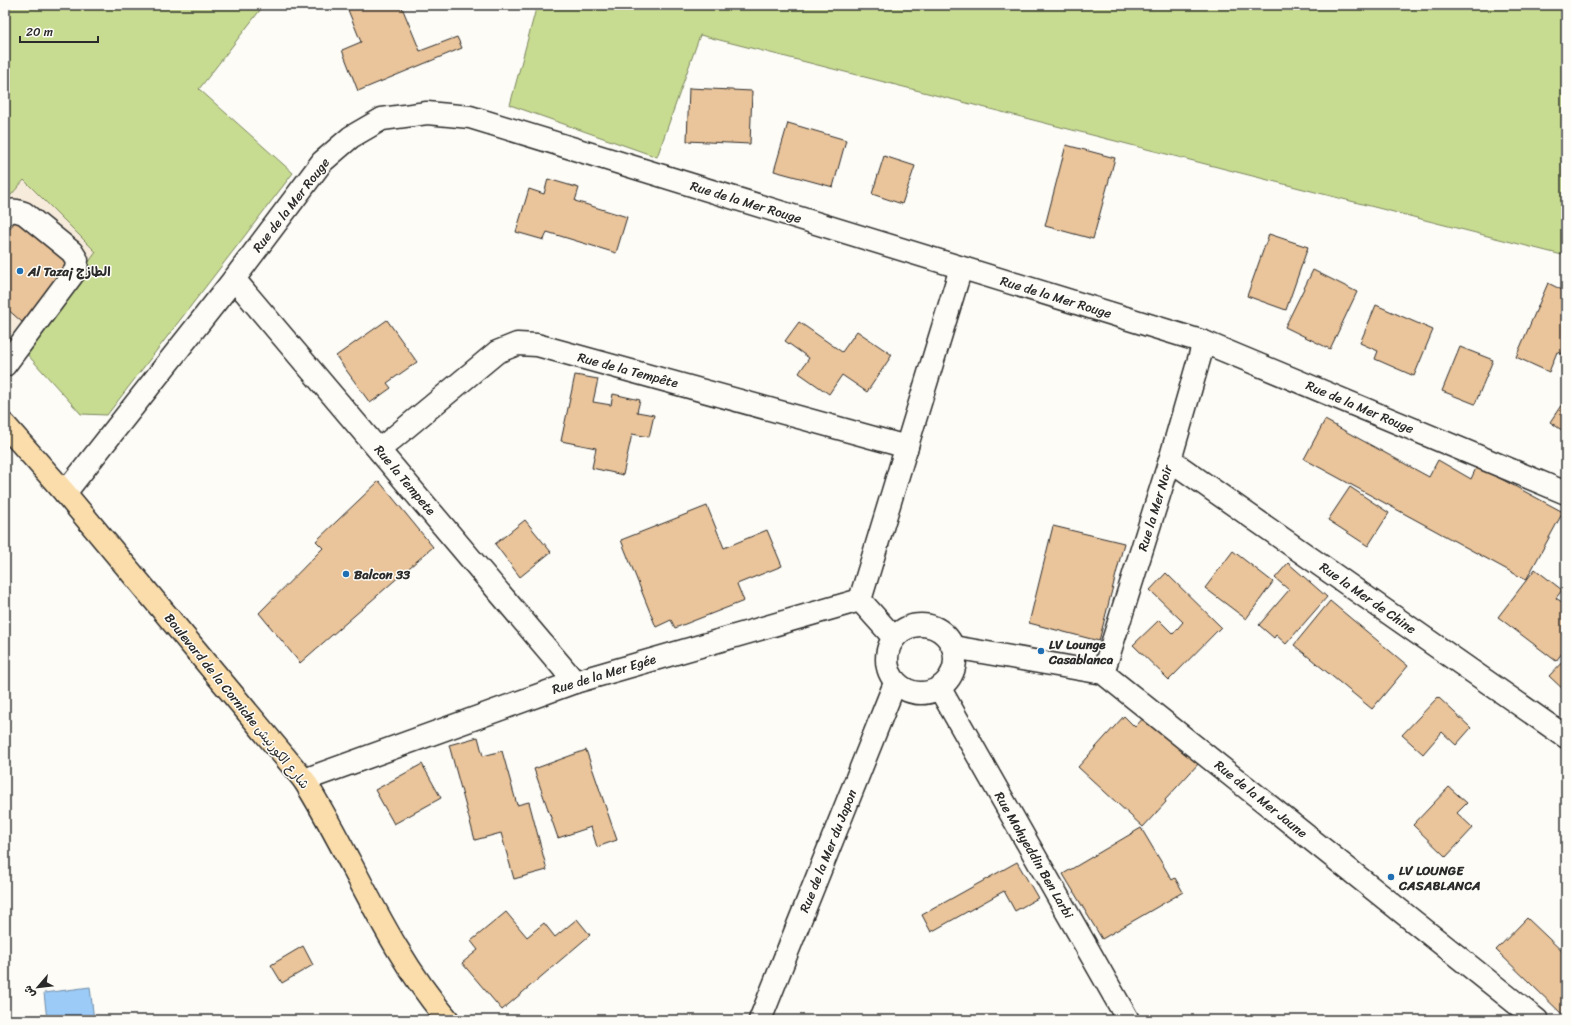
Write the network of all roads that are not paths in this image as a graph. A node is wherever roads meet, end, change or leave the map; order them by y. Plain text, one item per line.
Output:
1 (5, 214) edge
2 (961, 268) junction
3 (234, 279) junction
4 (1204, 342) junction
5 (5, 365) edge
6 (5, 425) edge
7 (907, 447) junction
8 (379, 450) junction
9 (1170, 460) junction
10 (65, 493) junction
11 (1566, 493) edge
12 (860, 600) junction
13 (894, 638) junction
14 (953, 647) junction
15 (1103, 673) junction
16 (576, 682) junction
17 (895, 682) junction
18 (940, 689) junction
19 (1566, 737) edge
20 (304, 780) junction
21 (448, 1020) edge
22 (760, 1020) edge
23 (1128, 1020) edge
24 (1537, 1020) edge

1 - 5 street
2 - 3 street, Rue de la Mer Rouge
2 - 4 street, Rue de la Mer Rouge
2 - 7 street
3 - 8 street, Rue la Tempete
3 - 10 street, Rue de la Mer Rouge
4 - 9 street, Rue la Mer Noir
4 - 11 street, Rue de la Mer Rouge
6 - 10 main road, Boulevard de la Corniche شارع الكورنيش
7 - 8 street, Rue de la Tempête
7 - 12 street
8 - 16 street, Rue la Tempete
9 - 15 street, Rue la Mer Noir
9 - 19 street, Rue la Mer de Chine
10 - 20 main road, Boulevard de la Corniche شارع الكورنيش
12 - 13 street
12 - 16 street, Rue de la Mer Egée
13 - 14 street
13 - 17 street
14 - 15 street, Rue de la Mer Jaune
14 - 18 street
15 - 24 street, Rue de la Mer Jaune
16 - 20 street, Rue de la Mer Egée
17 - 18 street
17 - 22 street, Rue de la Mer du Japon
18 - 23 street, Rue Mohyeddin Ben Larbi
20 - 21 main road, Boulevard de la Corniche شارع الكورنيش

